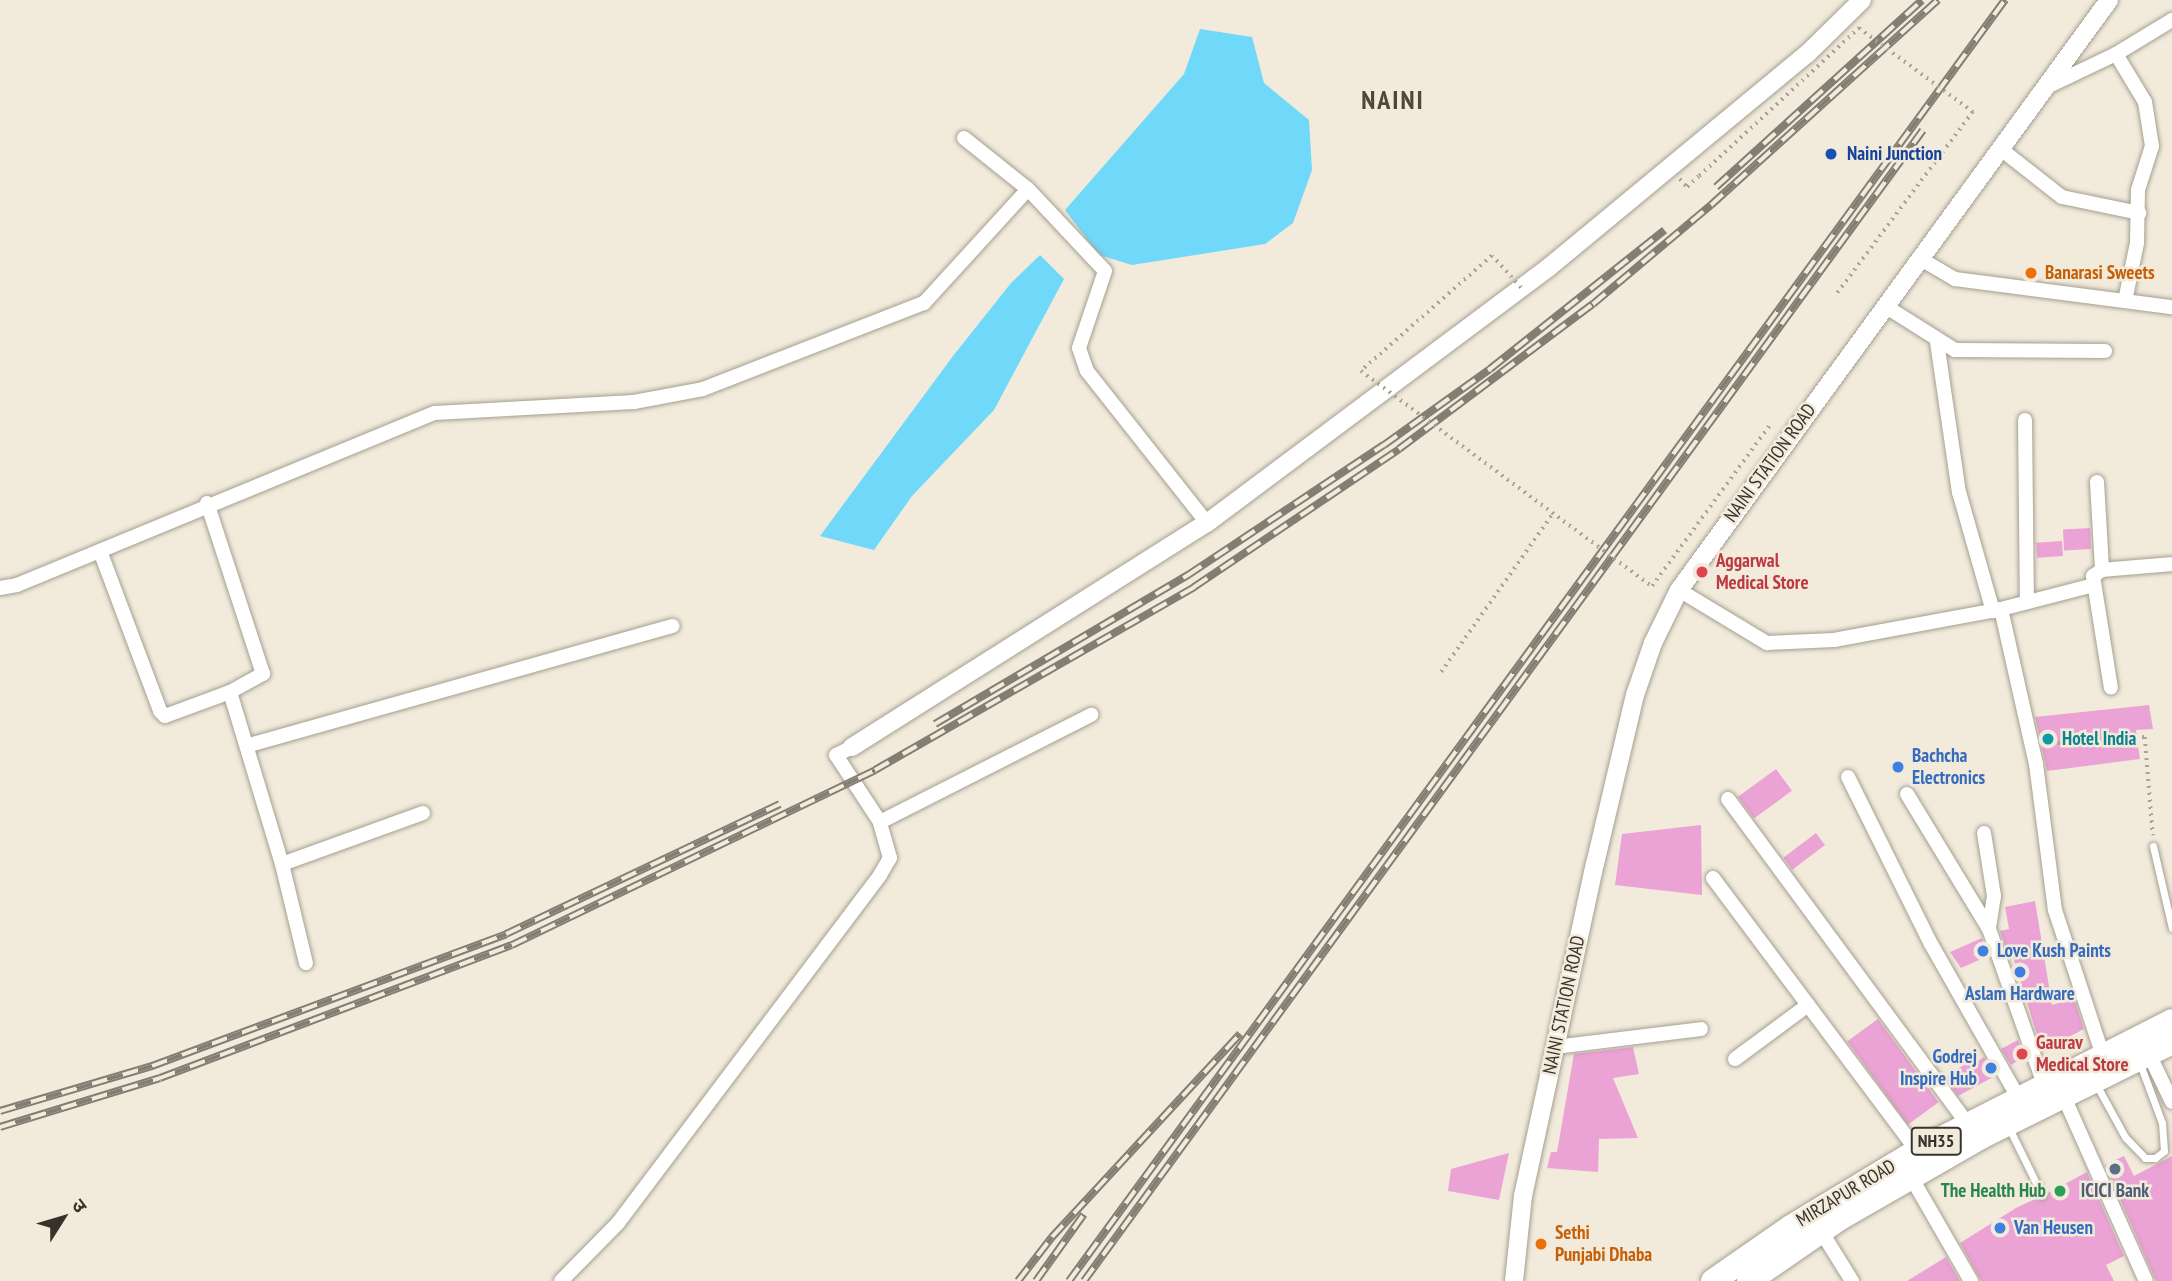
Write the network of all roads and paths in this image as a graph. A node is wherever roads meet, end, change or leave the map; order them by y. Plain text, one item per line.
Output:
1 (1862, 0) edge
2 (2109, 0) edge
3 (2172, 20) edge
4 (2116, 54) junction
5 (2051, 85) junction
6 (964, 138) dead end
7 (2002, 150) junction
8 (1699, 176) dead end
9 (1028, 189) junction
10 (2140, 214) junction
11 (1919, 258) junction
12 (1521, 288) junction
13 (1837, 294) dead end
14 (2126, 301) junction
15 (1885, 306) junction
16 (2172, 307) edge
17 (1937, 342) junction
18 (2105, 351) dead end
19 (2025, 420) dead end
20 (1772, 422) dead end
21 (2098, 482) dead end
22 (206, 503) junction
23 (1553, 513) junction
24 (1207, 523) junction
25 (100, 551) junction
26 (2172, 564) edge
27 (2102, 570) junction
28 (2094, 585) junction
29 (0, 588) edge
30 (1679, 590) junction
31 (2027, 601) junction
32 (1997, 610) junction
33 (673, 626) dead end
34 (1441, 672) dead end
35 (2111, 688) dead end
36 (230, 692) junction
37 (1091, 715) dead end
38 (2058, 743) dead end
39 (249, 745) junction
40 (852, 747) joint
41 (1848, 777) dead end
42 (1907, 794) dead end
43 (1728, 799) dead end
44 (423, 813) dead end
45 (880, 822) junction
46 (1984, 833) dead end
47 (2153, 846) joint
48 (282, 864) junction
49 (1713, 878) dead end
50 (2172, 928) edge
51 (1989, 929) junction
52 (306, 963) dead end
53 (1808, 1005) junction
54 (2172, 1021) edge
55 (1701, 1029) dead end
56 (2172, 1042) edge
57 (1555, 1047) junction
58 (2103, 1056) junction
59 (2144, 1057) junction
60 (1735, 1059) dead end
61 (2095, 1082) junction
62 (2053, 1095) junction
63 (2019, 1098) junction
64 (2172, 1102) edge
65 (2007, 1124) junction
66 (1968, 1125) junction
67 (1917, 1151) junction
68 (1911, 1177) junction
69 (2042, 1195) dead end
70 (1821, 1231) junction
71 (561, 1281) edge
72 (1514, 1281) edge
73 (1713, 1281) edge
74 (1749, 1281) edge
75 (1852, 1281) edge
76 (1971, 1281) edge
77 (2146, 1281) edge

1 - 12 street
2 - 5 street, NAINI STATION ROAD
3 - 4 street
4 - 5 street
4 - 10 street
5 - 7 street, NAINI STATION ROAD
6 - 9 street
7 - 10 street
7 - 11 street, NAINI STATION ROAD
8 - 13 path, bridge
9 - 22 street
9 - 24 street
10 - 14 street
11 - 14 street
11 - 15 street, NAINI STATION ROAD
12 - 23 path, bridge
12 - 24 street
14 - 16 street
15 - 17 street
15 - 30 street, NAINI STATION ROAD
17 - 18 street
17 - 32 street
19 - 31 street
20 - 23 path, bridge
21 - 27 street
22 - 25 street
22 - 36 street
23 - 34 path
24 - 40 street
25 - 29 street
25 - 36 street
26 - 27 street
27 - 28 street
28 - 31 street
28 - 35 street
30 - 32 street
30 - 57 street, NAINI STATION ROAD
31 - 32 street
32 - 58 street
33 - 39 street
36 - 39 street
37 - 45 street
38 - 47 path
39 - 48 street
40 - 45 street
41 - 63 street
42 - 51 street
43 - 66 street
44 - 48 street
45 - 71 street
46 - 51 street
47 - 50 lane
48 - 52 street
49 - 53 street
51 - 62 street
53 - 60 street
53 - 67 street
54 - 58 highway, MIRZAPUR ROAD / NH35
55 - 57 street
56 - 59 highway, MIRZAPUR ROAD / NH35
57 - 72 street, NAINI STATION ROAD
58 - 62 highway, MIRZAPUR ROAD / NH35
59 - 61 highway, MIRZAPUR ROAD / NH35
59 - 61 lane
59 - 64 street
61 - 62 highway, MIRZAPUR ROAD / NH35
62 - 63 highway, MIRZAPUR ROAD / NH35
62 - 65 highway, MIRZAPUR ROAD / NH35
62 - 77 street
63 - 66 highway, MIRZAPUR ROAD / NH35
65 - 68 highway, MIRZAPUR ROAD / NH35
65 - 69 lane
66 - 67 highway, MIRZAPUR ROAD / NH35
67 - 73 highway, MIRZAPUR ROAD / NH35
68 - 70 highway, MIRZAPUR ROAD / NH35
68 - 76 street
70 - 74 highway, MIRZAPUR ROAD / NH35
70 - 75 street

